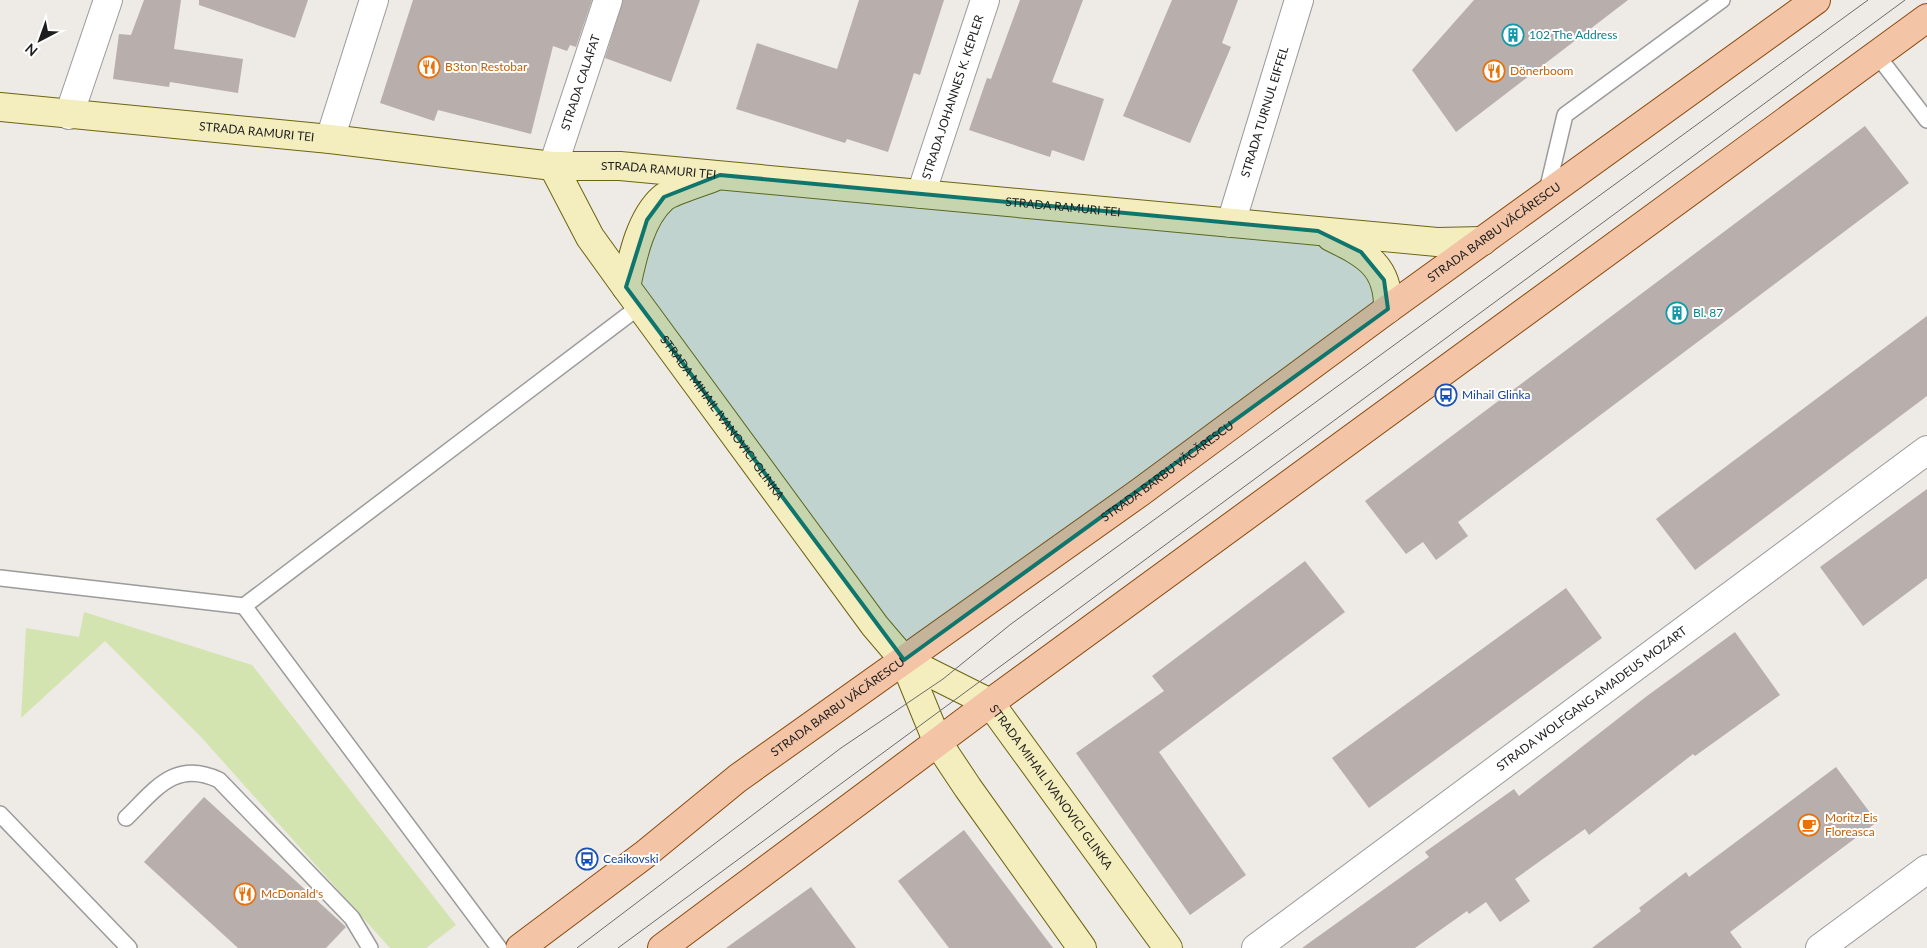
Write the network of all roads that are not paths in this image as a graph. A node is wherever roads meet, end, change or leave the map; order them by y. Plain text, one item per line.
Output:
1 (108, 0) edge
2 (374, 0) edge
3 (608, 0) edge
4 (984, 0) edge
5 (1299, 0) edge
6 (1722, 0) edge
7 (1816, 0) edge
8 (1927, 18) edge
9 (1877, 55) junction
10 (0, 107) edge
11 (69, 114) junction
12 (1927, 120) edge
13 (330, 139) junction
14 (553, 166) junction
15 (720, 175) junction
16 (921, 194) junction
17 (1546, 195) junction
18 (1231, 223) junction
19 (1318, 231) junction
20 (1483, 241) junction
21 (633, 297) junction
22 (1388, 309) junction
23 (1927, 450) edge
24 (0, 578) edge
25 (244, 606) junction
26 (904, 660) junction
27 (990, 703) junction
28 (938, 743) junction
29 (0, 814) edge
30 (126, 818) dead end
31 (1927, 869) edge
32 (129, 948) edge
33 (370, 948) edge
34 (499, 948) edge
35 (520, 948) edge
36 (662, 948) edge
37 (1082, 948) edge
38 (1168, 948) edge
39 (1256, 948) edge
40 (1820, 948) edge

1 - 11 street
2 - 13 street
3 - 14 street, STRADA CALAFAT
4 - 16 street, STRADA JOHANNES K. KEPLER
5 - 18 street, STRADA TURNUL EIFFEL
6 - 17 lane
7 - 17 main road, STRADA BARBU VĂCĂRESCU
8 - 9 main road
9 - 12 lane
9 - 27 main road
10 - 11 street, STRADA RAMURI TEI
11 - 13 street, STRADA RAMURI TEI
13 - 14 street, STRADA RAMURI TEI
14 - 15 street, STRADA RAMURI TEI
14 - 21 street, STRADA MIHAIL IVANOVICI GLINKA
15 - 16 street, STRADA RAMURI TEI
15 - 21 street
16 - 18 street, STRADA RAMURI TEI
17 - 20 main road, STRADA BARBU VĂCĂRESCU
18 - 19 street, STRADA RAMURI TEI
19 - 20 street, STRADA RAMURI TEI
19 - 22 street, STRADA RAMURI TEI
20 - 22 main road, STRADA BARBU VĂCĂRESCU
21 - 25 lane
21 - 26 street, STRADA MIHAIL IVANOVICI GLINKA
22 - 26 main road, STRADA BARBU VĂCĂRESCU
23 - 39 street, STRADA WOLFGANG AMADEUS MOZART
24 - 25 lane
25 - 34 lane
26 - 27 street, STRADA MIHAIL IVANOVICI GLINKA
26 - 28 street, STRADA MIHAIL IVANOVICI GLINKA
26 - 35 main road, STRADA BARBU VĂCĂRESCU
27 - 28 main road
27 - 38 street, STRADA MIHAIL IVANOVICI GLINKA
28 - 36 main road
28 - 37 street, STRADA MIHAIL IVANOVICI GLINKA
29 - 32 lane
30 - 33 lane
31 - 40 street

